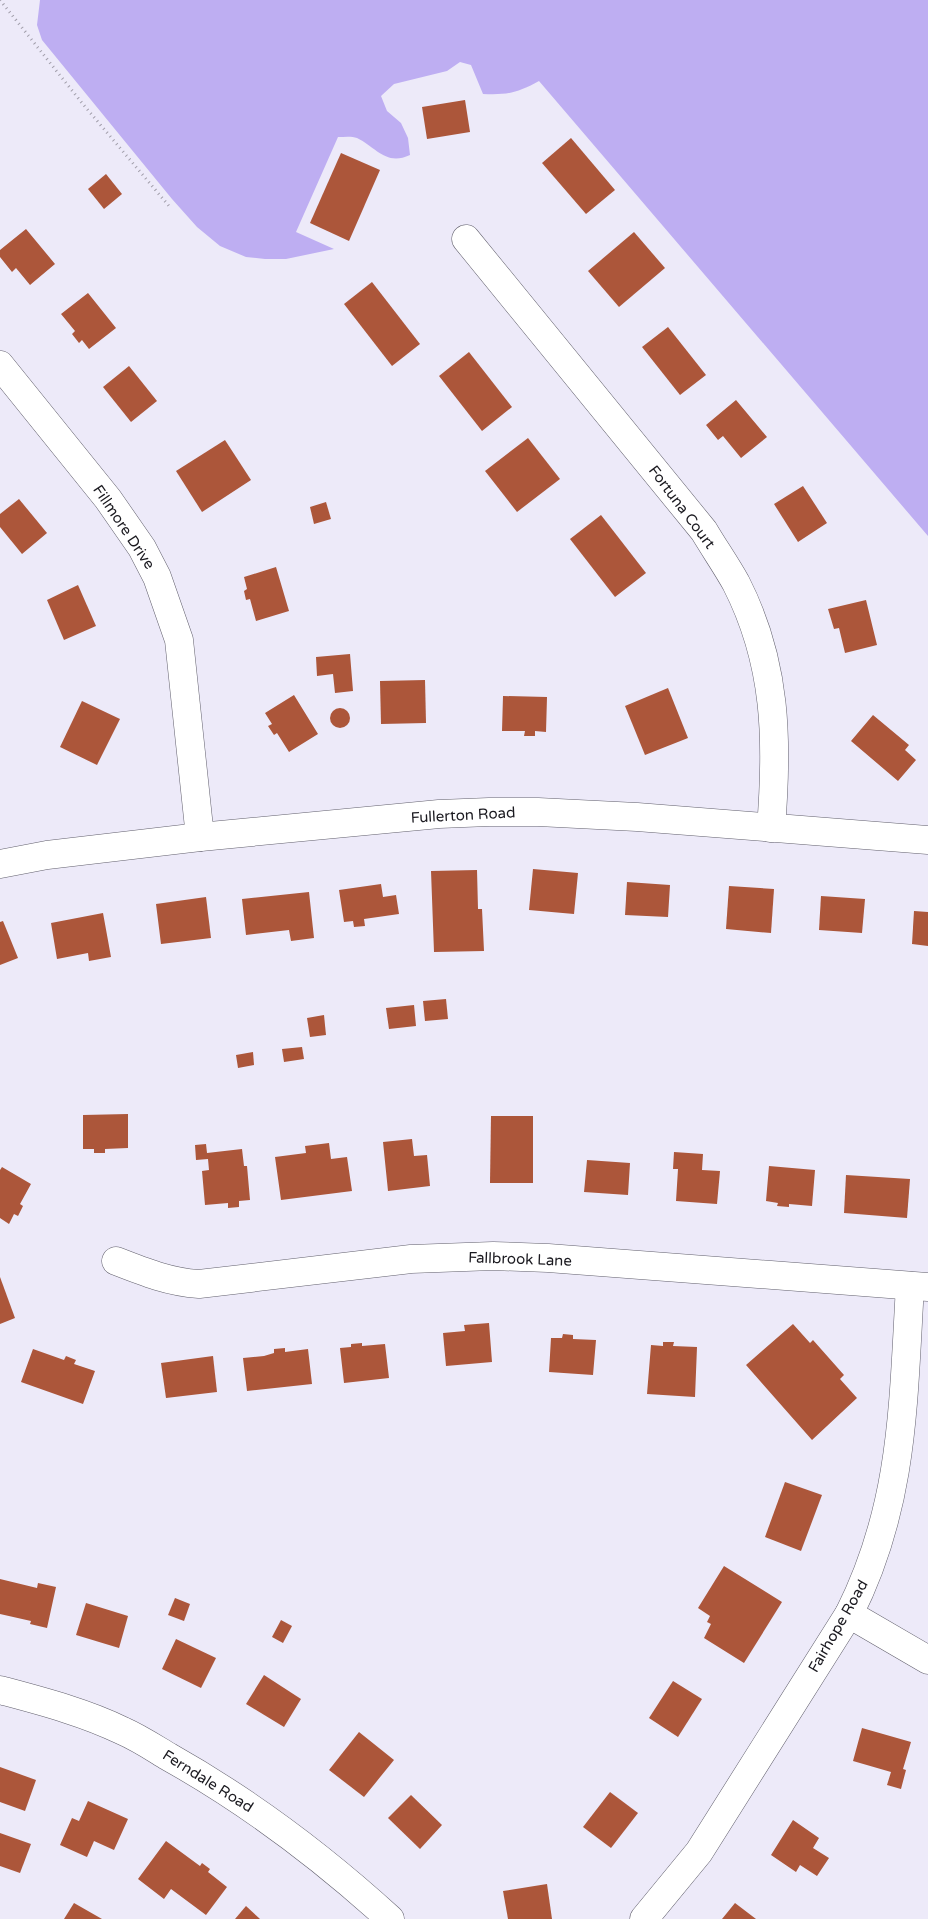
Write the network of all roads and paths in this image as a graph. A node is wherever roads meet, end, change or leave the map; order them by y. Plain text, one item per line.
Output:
1 (0, 0) edge
2 (170, 206) dead end
3 (466, 239) dead end
4 (0, 365) edge
5 (771, 828) junction
6 (200, 837) junction
7 (928, 840) edge
8 (0, 864) edge
9 (116, 1261) dead end
10 (919, 1287) edge
11 (848, 1614) junction
12 (928, 1660) edge
13 (0, 1690) edge
14 (390, 1919) edge
15 (644, 1919) edge

1 - 2 path
3 - 5 street, Fortuna Court
4 - 6 street, Fillmore Drive
5 - 6 street, Fullerton Road
5 - 7 street, Fullerton Road
6 - 8 street, Fullerton Road
9 - 10 street, Fallbrook Lane
10 - 11 street, Fairhope Road
11 - 12 street
11 - 15 street, Fairhope Road
13 - 14 street, Ferndale Road

